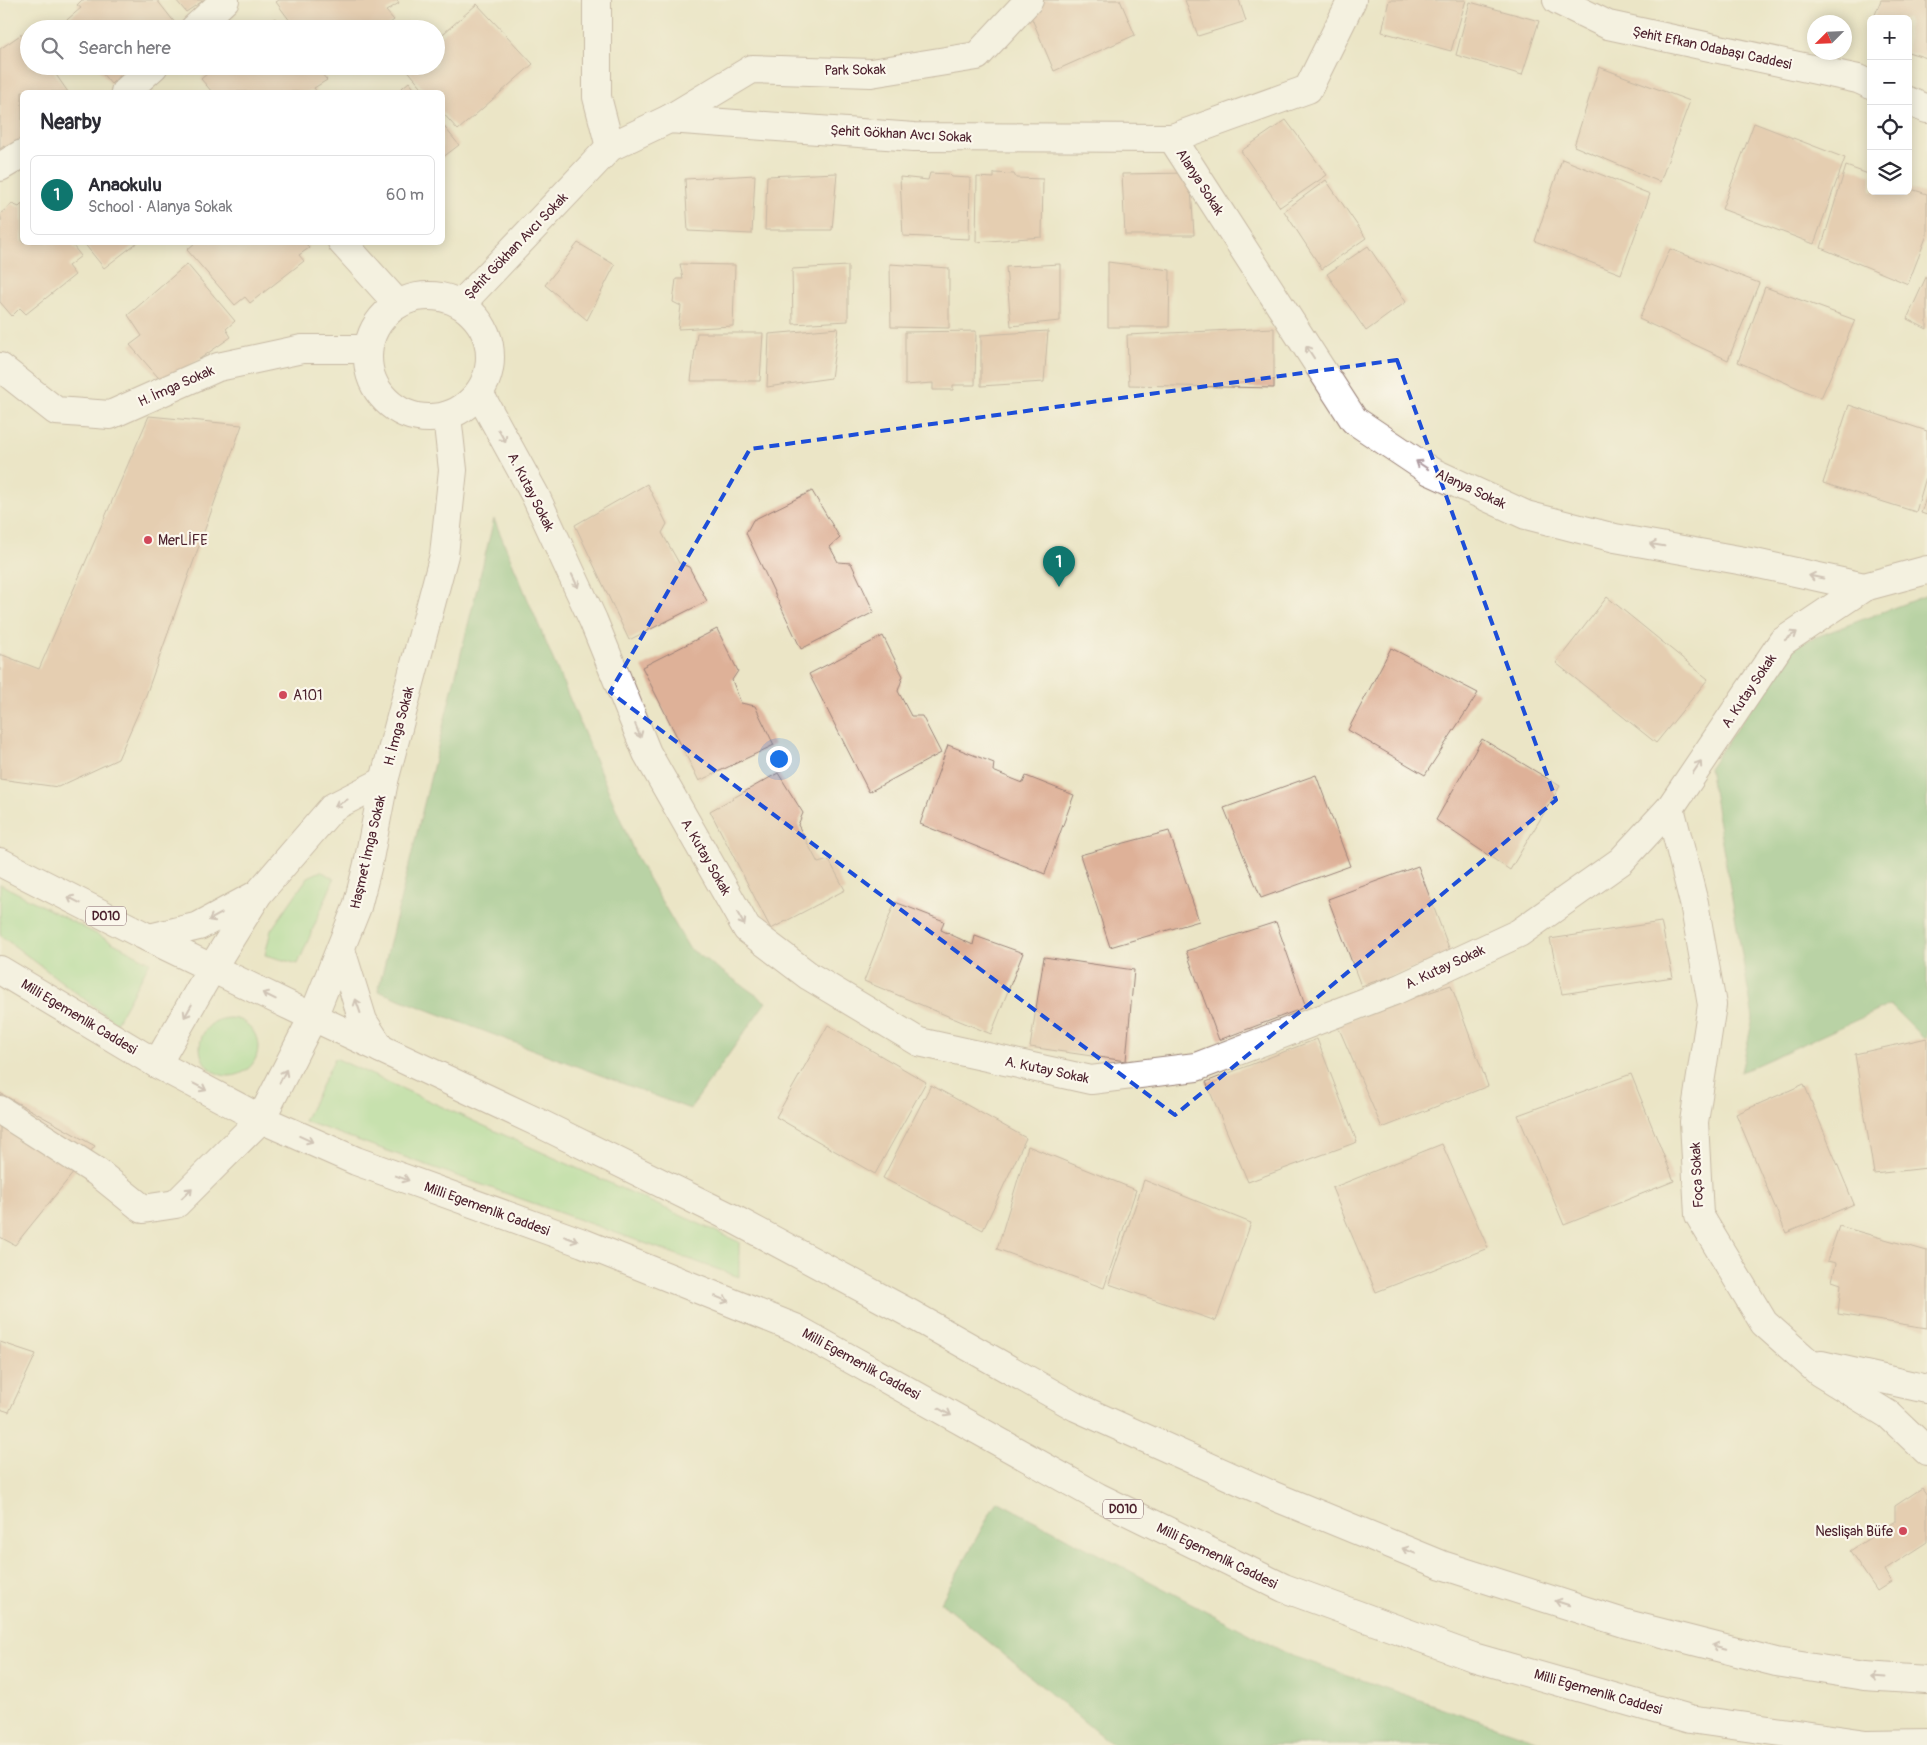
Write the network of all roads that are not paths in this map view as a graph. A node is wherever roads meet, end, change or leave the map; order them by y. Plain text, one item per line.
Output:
1 (225, 0) edge
2 (598, 0) edge
3 (1029, 0) edge
4 (1352, 0) edge
5 (1557, 0) edge
6 (204, 20) edge
7 (144, 75) edge
8 (1867, 83) edge
9 (127, 90) edge
10 (1912, 103) edge
11 (1927, 110) edge
12 (670, 119) junction
13 (1172, 138) junction
14 (610, 147) junction
15 (20, 155) edge
16 (0, 167) edge
17 (345, 245) edge
18 (398, 304) junction
19 (461, 304) junction
20 (368, 349) junction
21 (0, 367) edge
22 (479, 393) junction
23 (447, 416) junction
24 (1927, 570) edge
25 (1864, 587) junction
26 (384, 781) junction
27 (1670, 808) junction
28 (0, 862) edge
29 (258, 894) junction
30 (149, 938) junction
31 (341, 950) junction
32 (212, 968) junction
33 (0, 970) edge
34 (313, 1018) junction
35 (381, 1049) junction
36 (157, 1064) junction
37 (0, 1110) edge
38 (261, 1119) junction
39 (1807, 1362) junction
40 (1927, 1390) edge
41 (1927, 1451) edge
42 (1927, 1680) edge
43 (1927, 1743) edge

1 - 6 main road
2 - 14 main road
3 - 12 main road, Park Sokak
4 - 13 main road, Şehit Gökhan Avcı Sokak
5 - 8 main road, Şehit Efkan Odabaşı Caddesi
7 - 9 main road
10 - 11 main road
12 - 13 main road, Şehit Gökhan Avcı Sokak
12 - 14 main road, Şehit Gökhan Avcı Sokak
25 -> 13 main road, Alanya Sokak
14 - 19 main road, Şehit Gökhan Avcı Sokak
15 - 16 main road
17 - 18 main road
18 - 19 main road
18 - 20 main road
19 - 22 main road
20 - 21 main road, H. İmga Sokak
20 - 23 main road
22 - 23 main road
22 -> 27 main road, A. Kutay Sokak
23 - 26 main road, H. İmga Sokak
24 - 25 main road, Alanya Sokak
27 -> 25 main road, A. Kutay Sokak
26 -> 29 main road, H. İmga Sokak
26 - 31 main road, Haşmet İmga Sokak
27 - 39 main road, Foça Sokak
30 -> 28 main road, D010
29 -> 30 main road
29 - 32 main road, H. İmga Sokak
30 - 32 main road, D010
31 - 34 main road, Haşmet İmga Sokak
35 -> 31 main road
34 -> 32 main road, D010
32 -> 36 main road, H. İmga Sokak
33 - 36 main road, Milli Egemenlik Caddesi / D010
34 - 35 main road
38 -> 34 main road, Haşmet İmga Sokak
42 -> 35 main road
36 -> 38 main road, D010
37 -> 38 main road, Haşmet İmga Sokak
38 -> 43 main road, Milli Egemenlik Caddesi / D010
39 - 40 main road
39 - 41 main road, Foça Sokak

